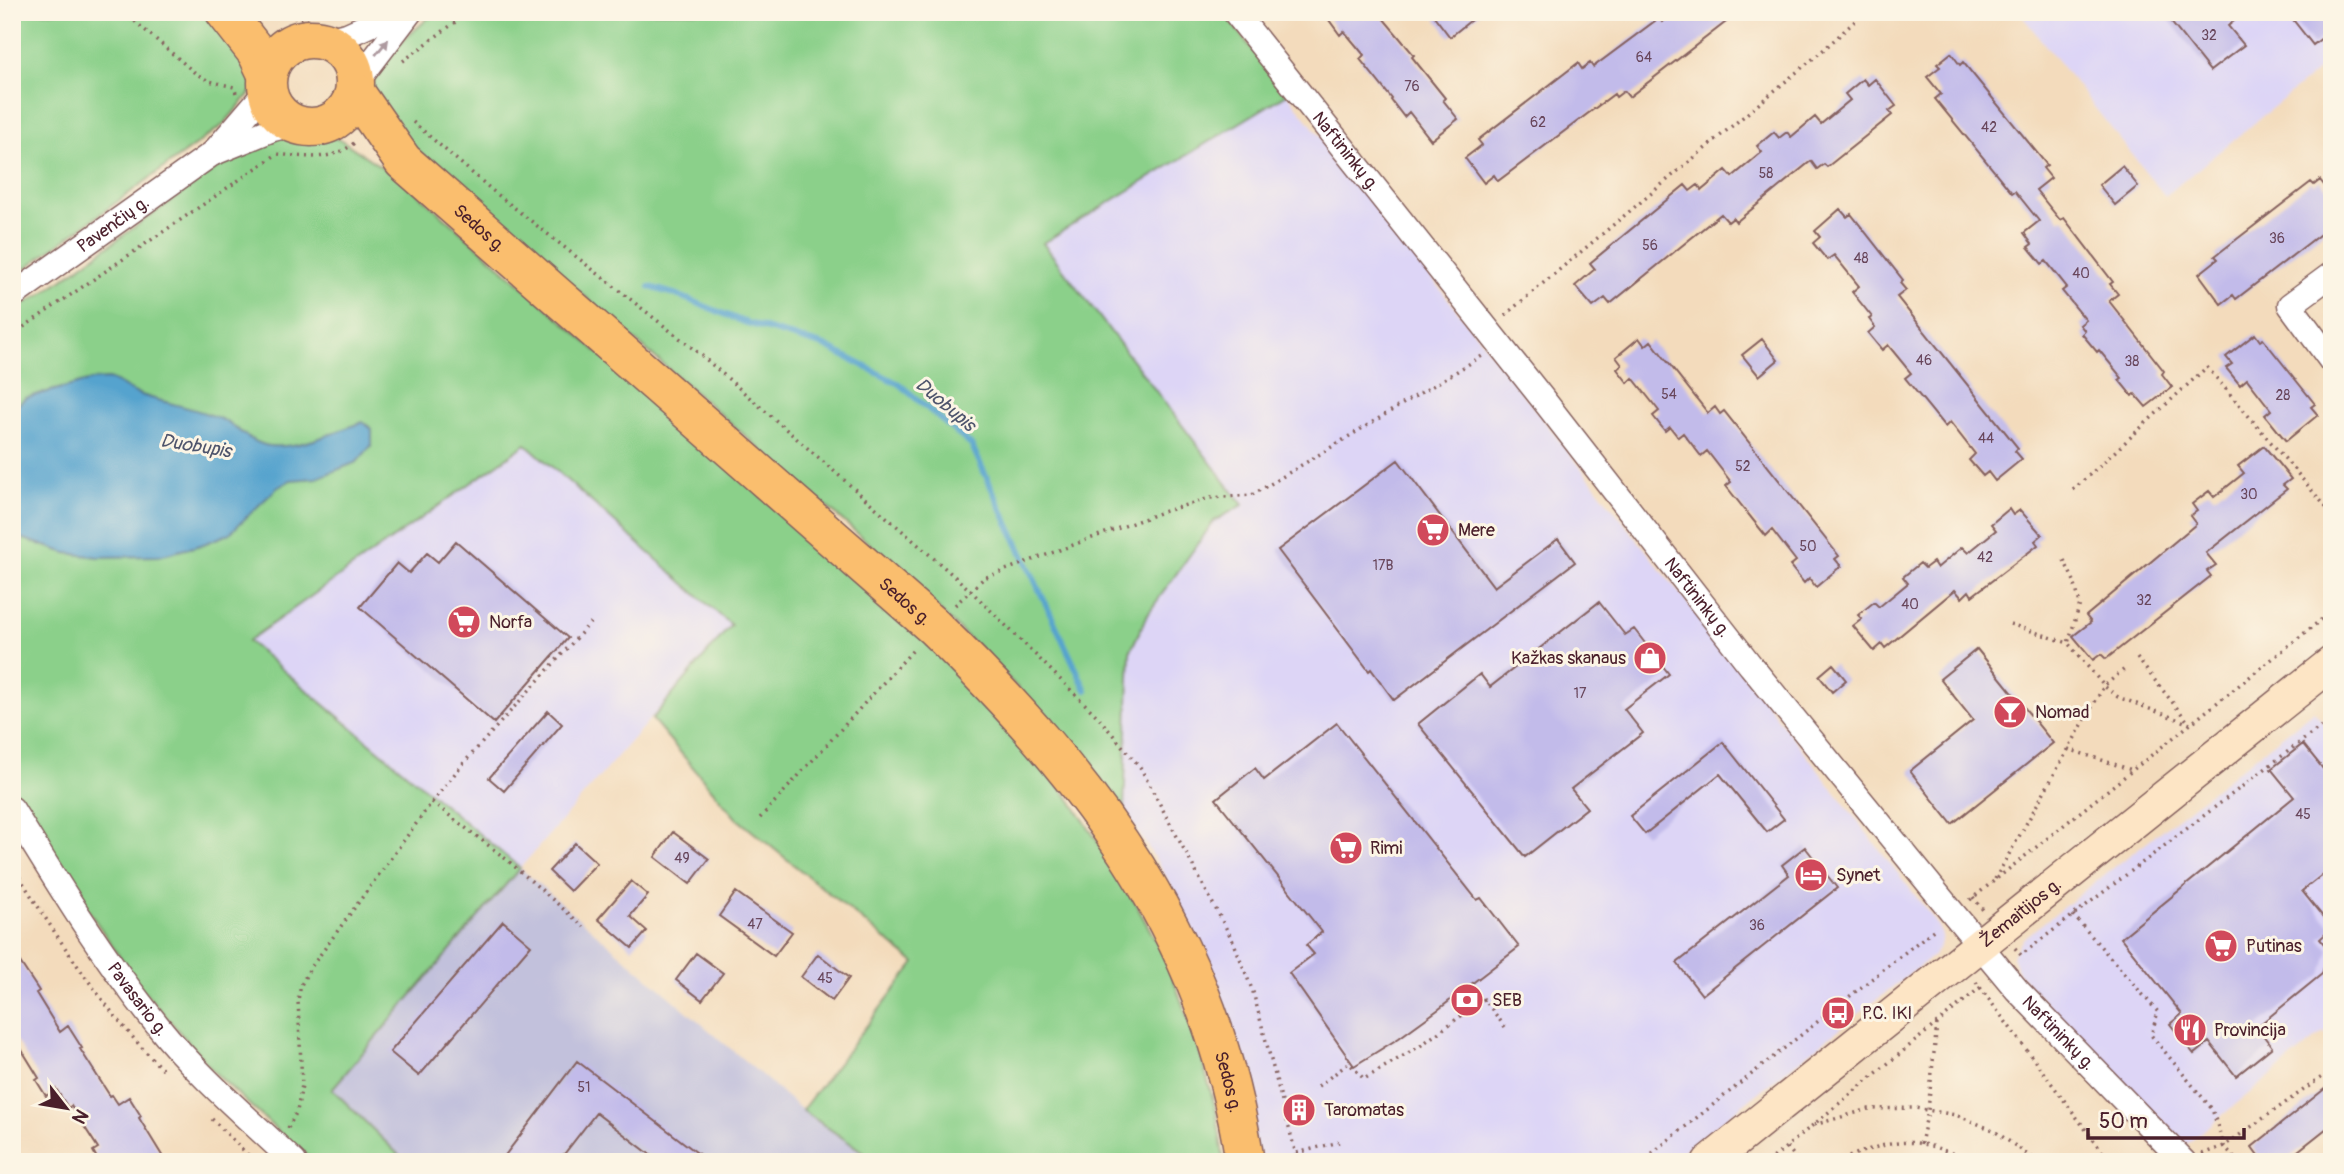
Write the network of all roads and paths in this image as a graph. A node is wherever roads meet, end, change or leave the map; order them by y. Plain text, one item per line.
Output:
1 (124, 12) edge
2 (225, 12) edge
3 (242, 12) edge
4 (398, 12) edge
5 (410, 12) edge
6 (469, 12) edge
7 (1235, 12) edge
8 (1865, 12) edge
9 (314, 39) junction
10 (393, 68) dead end
11 (355, 88) junction
12 (259, 94) junction
13 (308, 125) junction
14 (359, 139) junction
15 (213, 153) junction
16 (403, 161) junction
17 (2332, 274) edge
18 (12, 296) edge
19 (1487, 330) junction
20 (12, 335) edge
21 (1484, 355) dead end
22 (2332, 362) edge
23 (2073, 490) dead end
24 (2332, 509) edge
25 (2064, 560) dead end
26 (2332, 611) edge
27 (591, 622) dead end
28 (2010, 624) dead end
29 (934, 627) junction
30 (2068, 643) junction
31 (2137, 658) dead end
32 (2332, 663) edge
33 (2127, 667) dead end
34 (2104, 686) junction
35 (2332, 718) edge
36 (2190, 724) junction
37 (2068, 749) junction
38 (2132, 770) junction
39 (432, 802) junction
40 (12, 809) edge
41 (760, 818) dead end
42 (1993, 881) junction
43 (1973, 897) junction
44 (1953, 913) junction
45 (2073, 915) junction
46 (584, 927) dead end
47 (1981, 944) junction
48 (2001, 971) junction
49 (1980, 989) junction
50 (1937, 1024) junction
51 (1505, 1027) dead end
52 (2332, 1070) edge
53 (1318, 1086) dead end
54 (1928, 1110) junction
55 (1812, 1126) junction
56 (1339, 1142) dead end
57 (275, 1144) junction
58 (1922, 1144) junction
59 (2224, 1146) junction
60 (1786, 1147) junction
61 (1296, 1153) dead end
62 (2183, 1161) edge
63 (294, 1162) edge
64 (1245, 1162) edge
65 (1641, 1162) edge
66 (1709, 1162) edge
67 (1768, 1162) edge
68 (1799, 1162) edge
69 (1836, 1162) edge
70 (1970, 1162) edge
71 (2038, 1162) edge
72 (2110, 1162) edge
73 (2239, 1162) edge

1 - 12 path
2 - 12 main road
3 - 9 main road
4 - 9 street
11 -> 5 street
6 - 10 path
7 - 19 street, Naftininkų g.
8 - 19 path
9 - 11 main road
9 - 12 main road
11 - 13 main road
11 - 16 main road, Sedos g.
12 - 13 main road
12 - 15 street, Pavenčių g.
13 - 14 main road, Sedos g.
13 - 15 street, Pavenčių g.
14 - 16 main road, Sedos g.
14 - 20 path
15 - 18 street, Pavenčių g.
16 - 29 main road, Sedos g.
17 - 22 street
19 - 44 street, Naftininkų g.
21 - 29 path
23 - 24 path
25 - 30 path
26 - 36 path
27 - 39 path
28 - 30 path
29 - 41 path
29 - 64 main road, Sedos g.
30 - 34 path
31 - 36 path
32 - 47 main road, Žemaitijos g.
33 - 34 path
34 - 36 path
34 - 37 path
35 - 45 path
36 - 38 path
37 - 38 path
37 - 42 path
38 - 42 path
39 - 46 path
39 - 57 path
40 - 57 street, Pavasario g.
42 - 43 path
43 - 44 path
43 - 47 path
44 - 47 street, Naftininkų g.
44 - 65 path
45 - 47 path
45 - 59 path
47 - 48 street, Naftininkų g.
47 - 49 path
47 - 66 main road, Žemaitijos g.
48 - 49 path
48 - 62 street, Naftininkų g.
49 - 50 path
49 - 72 path
50 - 54 path
50 - 55 path
51 - 53 path
52 - 59 path
54 - 55 path
54 - 58 path
54 - 71 path
55 - 60 path
56 - 61 path
57 - 63 street, Pavasario g.
58 - 69 path
58 - 70 path
59 - 62 path
59 - 73 path
60 - 67 path
60 - 68 path

